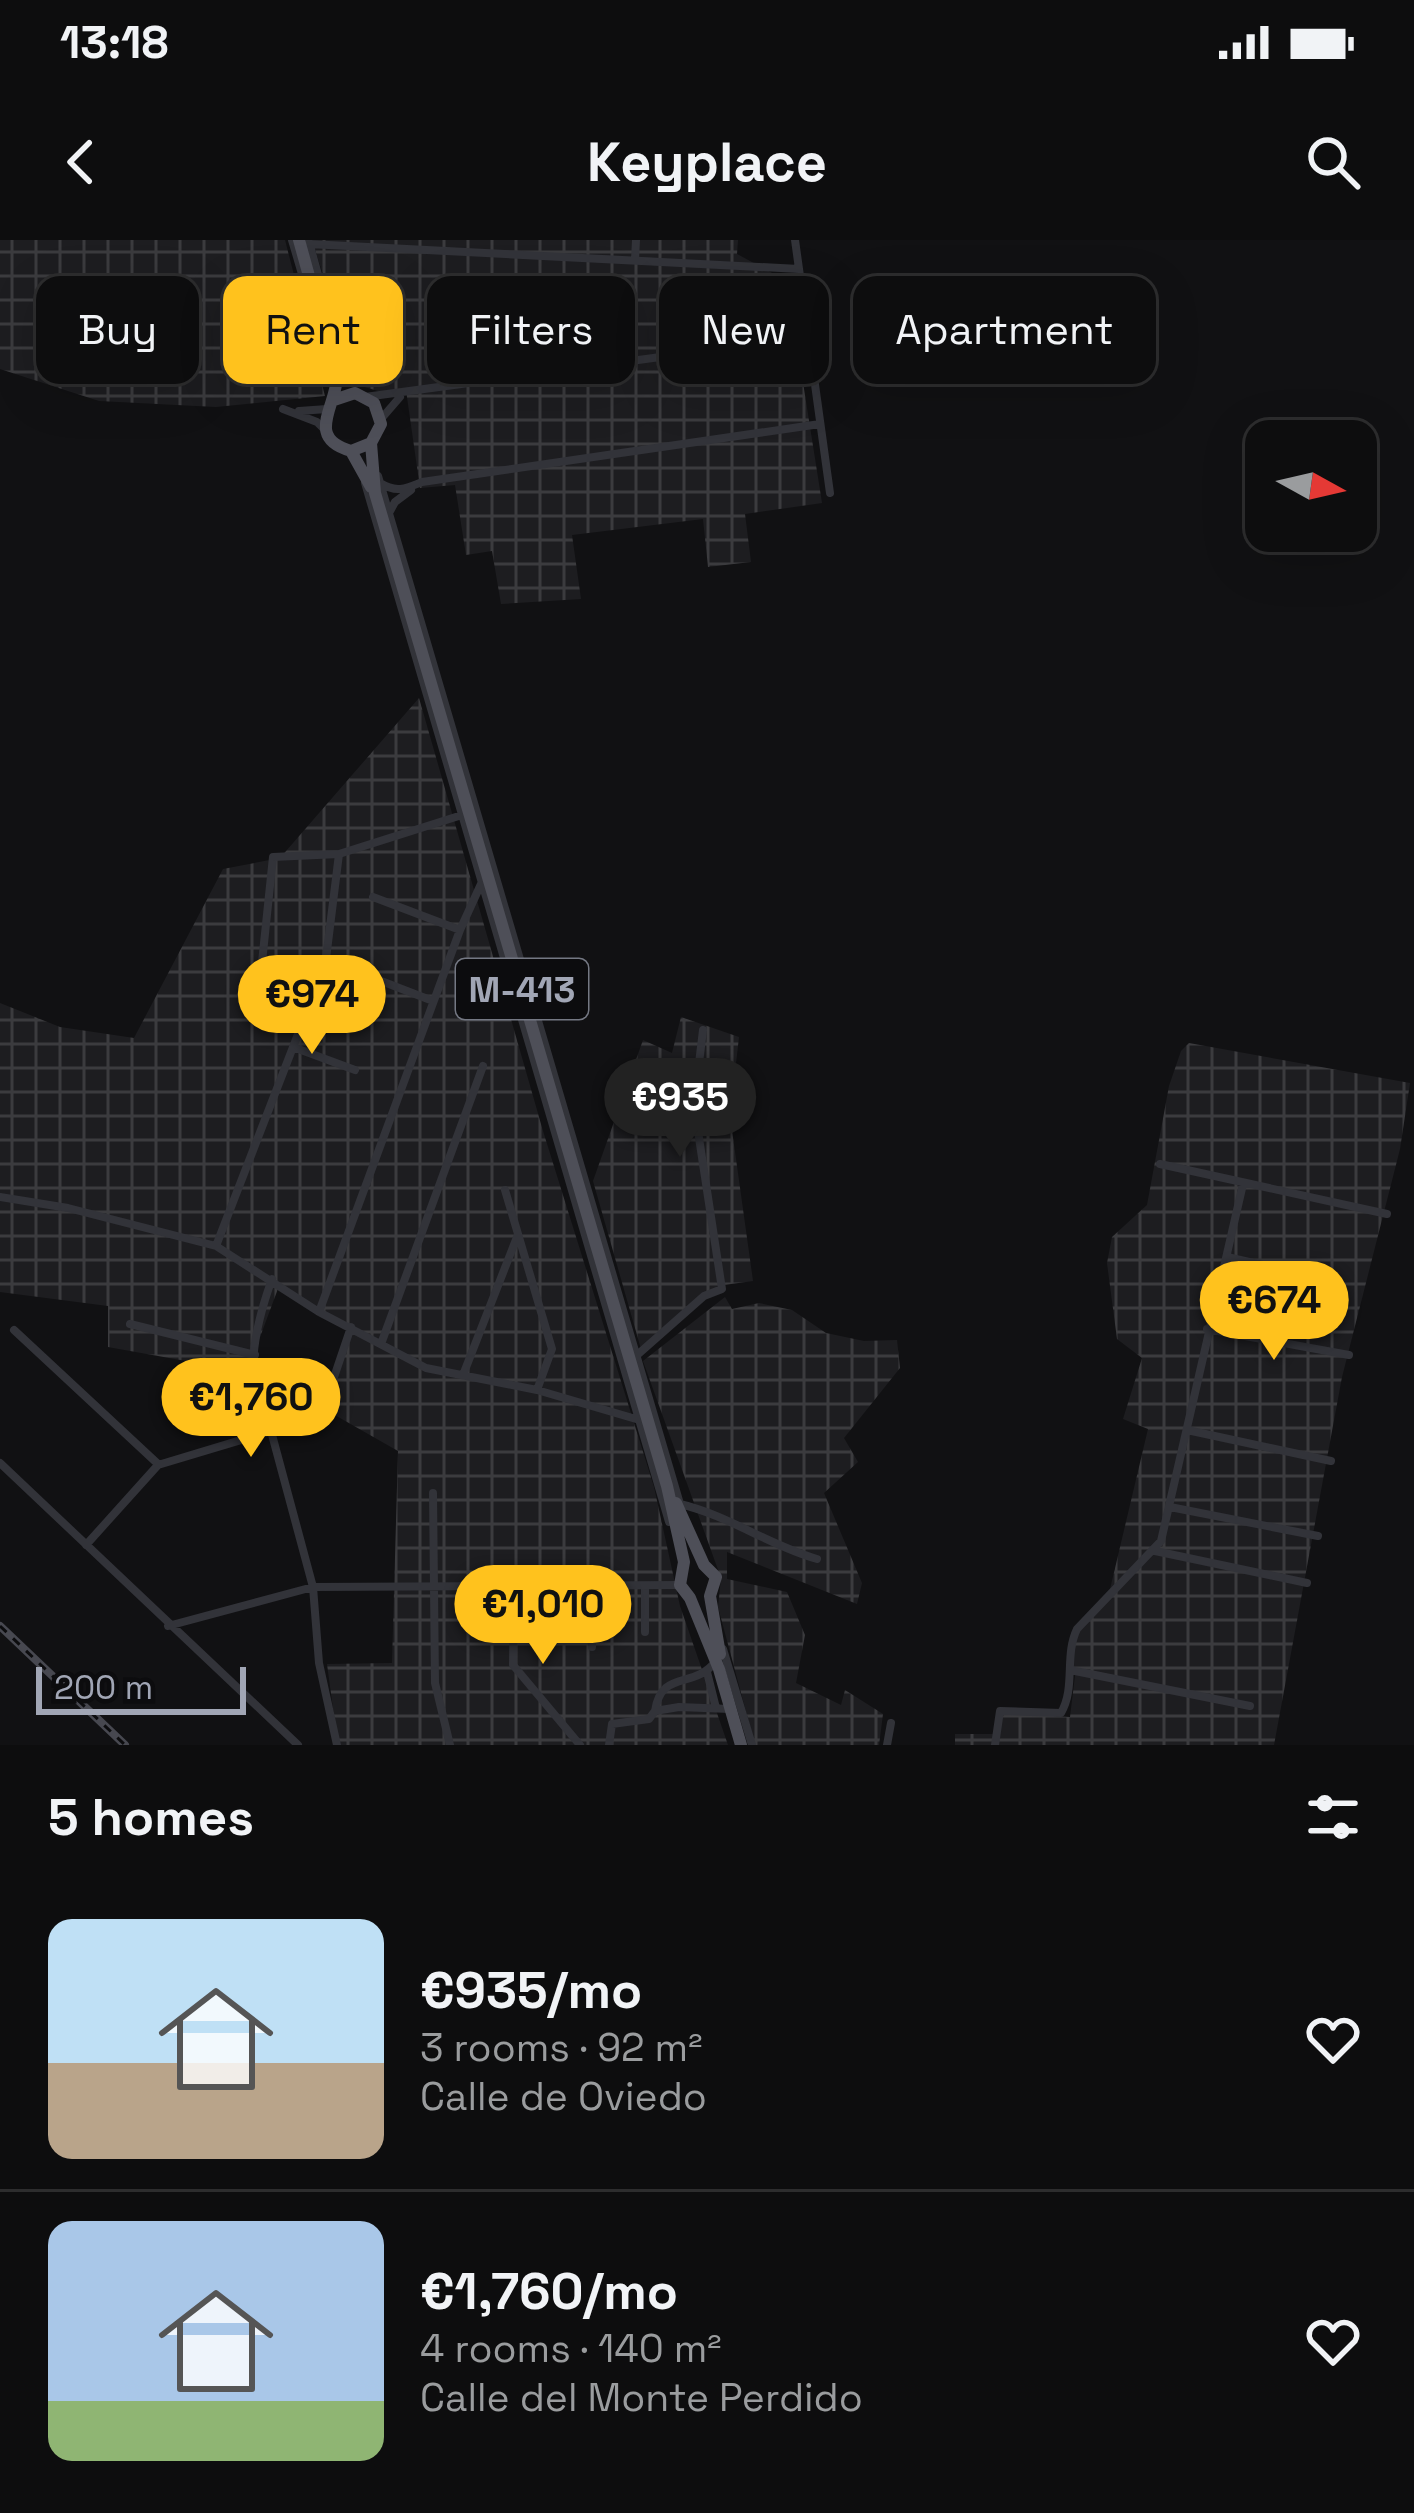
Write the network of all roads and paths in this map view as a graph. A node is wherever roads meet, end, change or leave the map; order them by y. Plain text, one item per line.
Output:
1 (636, 240) edge
2 (795, 240) edge
3 (302, 241) edge
4 (635, 260) junction
5 (799, 269) junction
6 (312, 276) edge
7 (313, 276) edge
8 (800, 276) edge
9 (659, 358) edge
10 (332, 384) edge
11 (351, 384) edge
12 (814, 384) edge
13 (406, 393) junction
14 (360, 395) junction
15 (332, 401) junction
16 (381, 419) junction
17 (820, 424) junction
18 (326, 431) junction
19 (371, 449) junction
20 (351, 451) junction
21 (364, 475) junction
22 (422, 482) junction
23 (377, 488) junction
24 (830, 493) dead end
25 (389, 514) junction
26 (462, 815) junction
27 (339, 854) junction
28 (482, 883) junction
29 (373, 897) dead end
30 (460, 930) junction
31 (363, 974) dead end
32 (312, 998) junction
33 (433, 1001) junction
34 (703, 1030) dead end
35 (293, 1047) junction
36 (483, 1066) dead end
37 (355, 1070) dead end
38 (1160, 1164) dead end
39 (1243, 1184) junction
40 (505, 1190) dead end
41 (0, 1197) edge
42 (1387, 1214) dead end
43 (518, 1234) junction
44 (216, 1246) junction
45 (1227, 1257) junction
46 (1302, 1274) dead end
47 (272, 1279) junction
48 (319, 1312) junction
49 (130, 1324) dead end
50 (352, 1328) junction
51 (1207, 1329) junction
52 (14, 1330) dead end
53 (381, 1343) junction
54 (1349, 1354) dead end
55 (255, 1355) junction
56 (636, 1356) junction
57 (463, 1375) junction
58 (537, 1390) junction
59 (638, 1420) junction
60 (1187, 1430) junction
61 (271, 1431) junction
62 (1331, 1461) dead end
63 (0, 1463) edge
64 (158, 1465) junction
65 (667, 1486) junction
66 (434, 1493) dead end
67 (680, 1504) junction
68 (1170, 1508) junction
69 (685, 1522) junction
70 (1318, 1537) dead end
71 (86, 1545) junction
72 (1155, 1551) junction
73 (817, 1559) dead end
74 (704, 1565) junction
75 (682, 1576) junction
76 (1306, 1583) dead end
77 (434, 1586) junction
78 (591, 1586) junction
79 (645, 1586) junction
80 (313, 1587) junction
81 (514, 1587) junction
82 (710, 1596) junction
83 (690, 1598) junction
84 (168, 1626) junction
85 (645, 1632) dead end
86 (592, 1647) dead end
87 (712, 1667) junction
88 (1070, 1670) junction
89 (1250, 1706) dead end
90 (723, 1708) junction
91 (655, 1711) junction
92 (891, 1723) dead end
93 (298, 1745) edge
94 (337, 1745) edge
95 (450, 1745) edge
96 (580, 1745) edge
97 (609, 1745) edge
98 (746, 1745) edge
99 (887, 1745) edge
100 (995, 1745) edge

1 - 4 street
2 - 5 street
3 - 4 street
3 - 6 main road
3 - 7 street
3 - 15 street
4 - 5 street
5 - 8 street
9 - 13 street
10 - 15 main road
11 - 14 main road
12 - 17 street
13 - 14 street
13 - 16 street
14 - 15 main road
14 - 16 main road
15 - 18 main road
15 - 18 street
16 - 19 main road, M-413
17 - 22 street
17 - 24 street
18 - 20 main road, M-413
19 - 20 main road
19 - 23 main road, M-413
20 - 21 main road, M-413
21 - 23 main road, M-413
21 - 26 street
22 - 23 street
22 - 25 street
23 - 25 street
23 - 65 main road, M-413
25 - 56 street
26 - 27 street
26 - 28 street
27 - 32 street
27 - 32 street
28 - 30 street
28 - 59 street
29 - 30 street
30 - 33 street
31 - 33 street
32 - 35 street
33 - 48 street
34 - 56 street
35 - 37 street
35 - 44 street
36 - 53 street
38 - 39 street
39 - 42 street
39 - 45 street
40 - 43 street
41 - 44 street
43 - 57 street
43 - 58 street
44 - 47 street
45 - 46 street
45 - 51 street
47 - 48 street
47 - 55 street
48 - 50 street
49 - 55 street
50 - 53 street
50 - 61 street
51 - 54 street
51 - 60 street
52 - 64 street
53 - 57 street
55 - 61 street
56 - 67 street
57 - 58 street
58 - 59 street
59 - 75 street
60 - 62 street
60 - 68 street
61 - 64 street
61 - 80 street
63 - 71 street
64 - 71 street
65 - 69 main road, M-413
65 - 75 main road, M-413
66 - 77 street
67 - 69 street
67 - 73 street
68 - 70 street
68 - 72 street
69 - 74 main road, M-413
71 - 84 street
72 - 76 street
72 - 88 street
74 - 75 main road
74 - 82 main road, M-413
75 - 79 street
75 - 83 main road, M-413
77 - 80 street
77 - 81 street
77 - 95 street
78 - 79 street
78 - 81 street
78 - 86 street
79 - 85 street
80 - 84 street
80 - 94 street
81 - 96 street
82 - 83 main road
82 - 98 main road, M-413
83 - 87 main road, M-413
84 - 93 street
87 - 90 main road, M-413
87 - 91 street
88 - 89 street
88 - 100 street
90 - 91 street
90 - 98 main road, M-413
91 - 97 street
92 - 99 street

